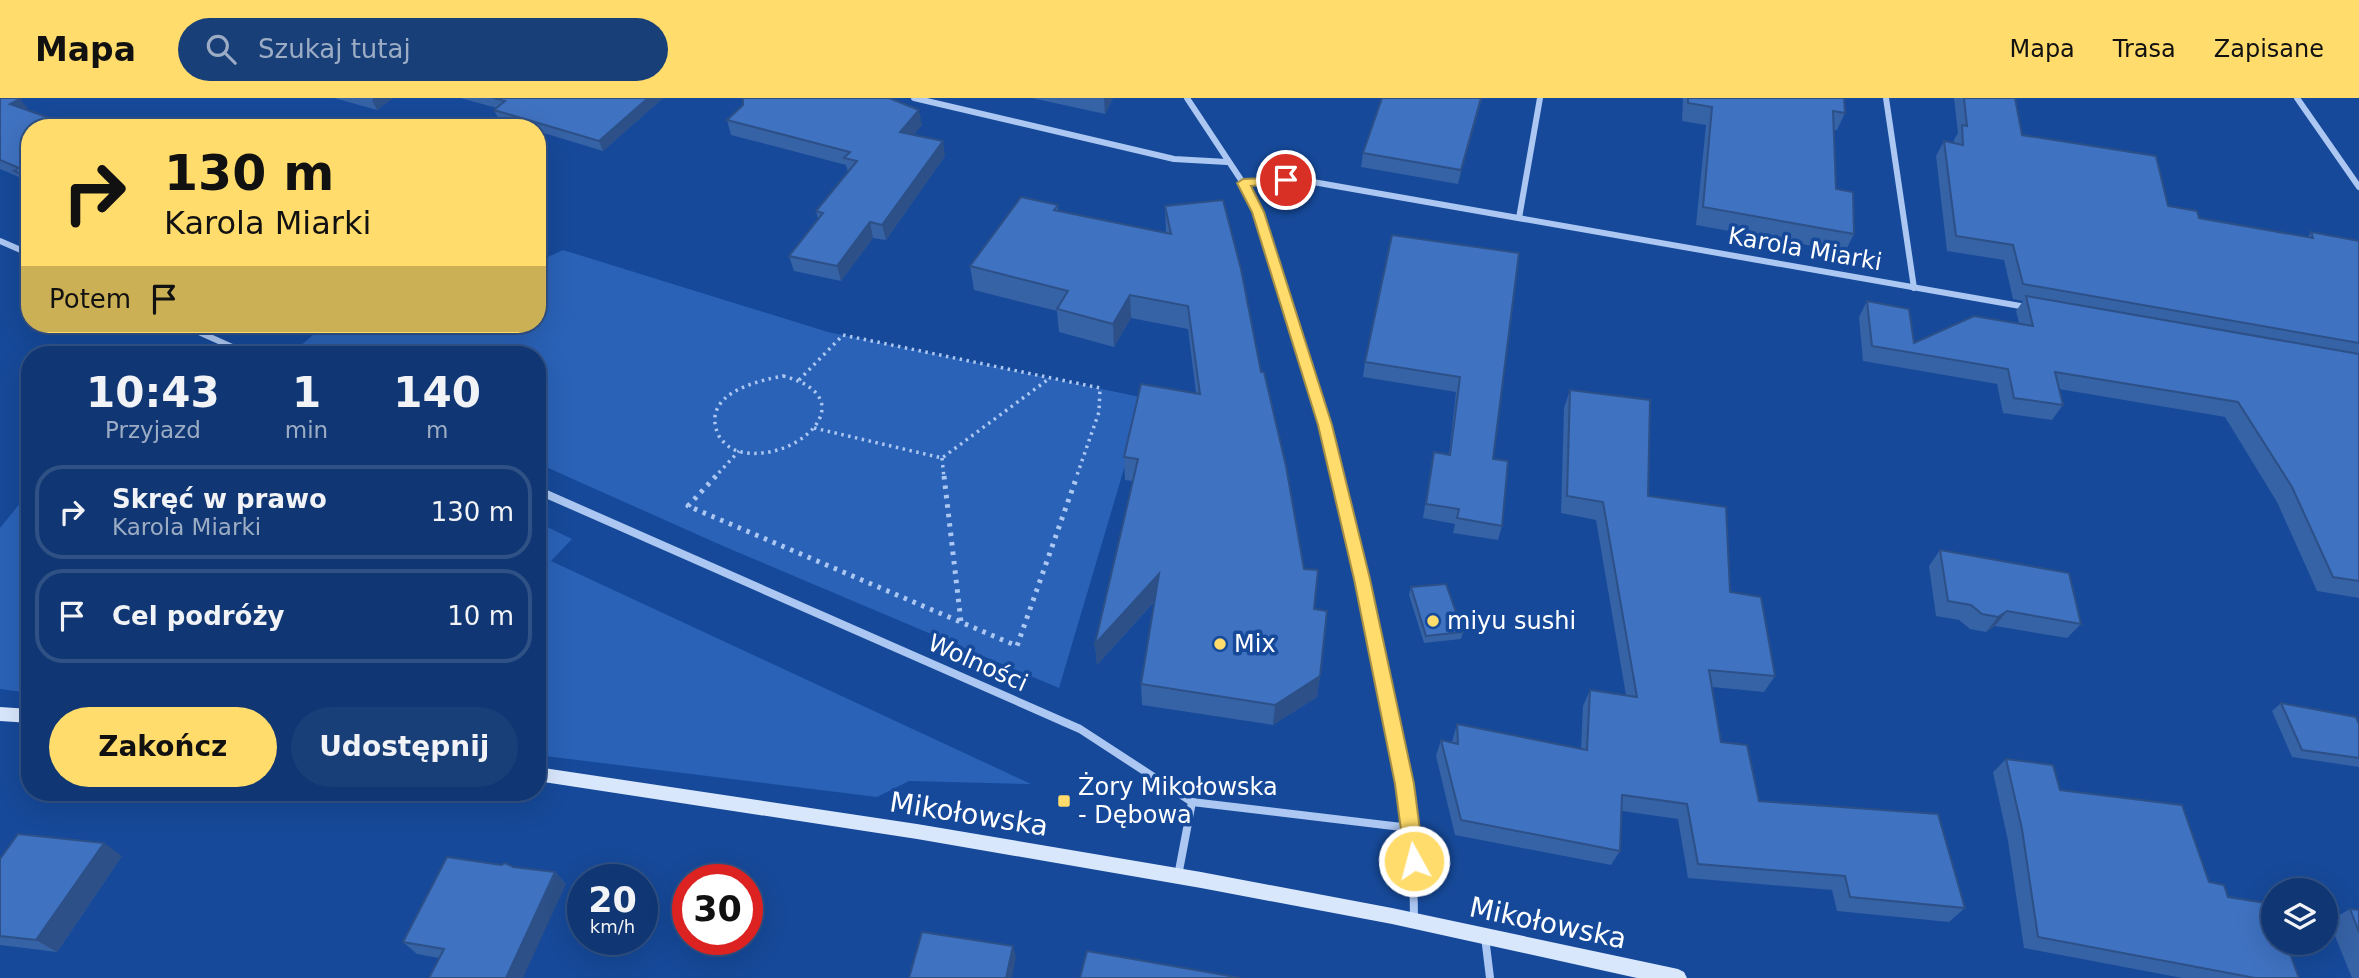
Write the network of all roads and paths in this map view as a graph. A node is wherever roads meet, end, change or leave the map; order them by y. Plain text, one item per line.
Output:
1 (914, 98) edge
2 (1187, 98) edge
3 (1540, 98) edge
4 (1886, 98) edge
5 (2297, 98) edge
6 (1227, 162) junction
7 (1243, 183) junction
8 (2359, 187) edge
9 (1518, 218) junction
10 (0, 241) edge
11 (21, 250) edge
12 (1914, 288) junction
13 (2033, 309) edge
14 (201, 333) edge
15 (230, 346) edge
16 (1050, 378) junction
17 (799, 380) junction
18 (814, 428) junction
19 (739, 451) junction
20 (942, 458) junction
21 (546, 494) edge
22 (961, 622) junction
23 (0, 713) edge
24 (21, 715) edge
25 (546, 775) edge
26 (1192, 802) junction
27 (1410, 828) junction
28 (1178, 876) junction
29 (1414, 920) junction
30 (1485, 936) junction
31 (1490, 978) edge
32 (1678, 978) edge

1 - 6 street
2 - 6 street
3 - 9 street
4 - 12 street
5 - 8 street
6 - 7 street
7 - 9 street, Karola Miarki
7 - 27 street
9 - 12 street, Karola Miarki
10 - 11 street
12 - 13 street, Karola Miarki
14 - 15 street
16 - 17 path
16 - 20 path
16 - 22 path
17 - 18 path
17 - 19 path
18 - 19 path
18 - 20 path
19 - 22 path
20 - 22 path
21 - 26 street, Wolności
23 - 24 street
25 - 28 street, Mikołowska
26 - 27 street, Wolności
26 - 28 street
27 - 29 street
28 - 29 street, Mikołowska
29 - 30 street, Mikołowska
30 - 31 street
30 - 32 street, Mikołowska

